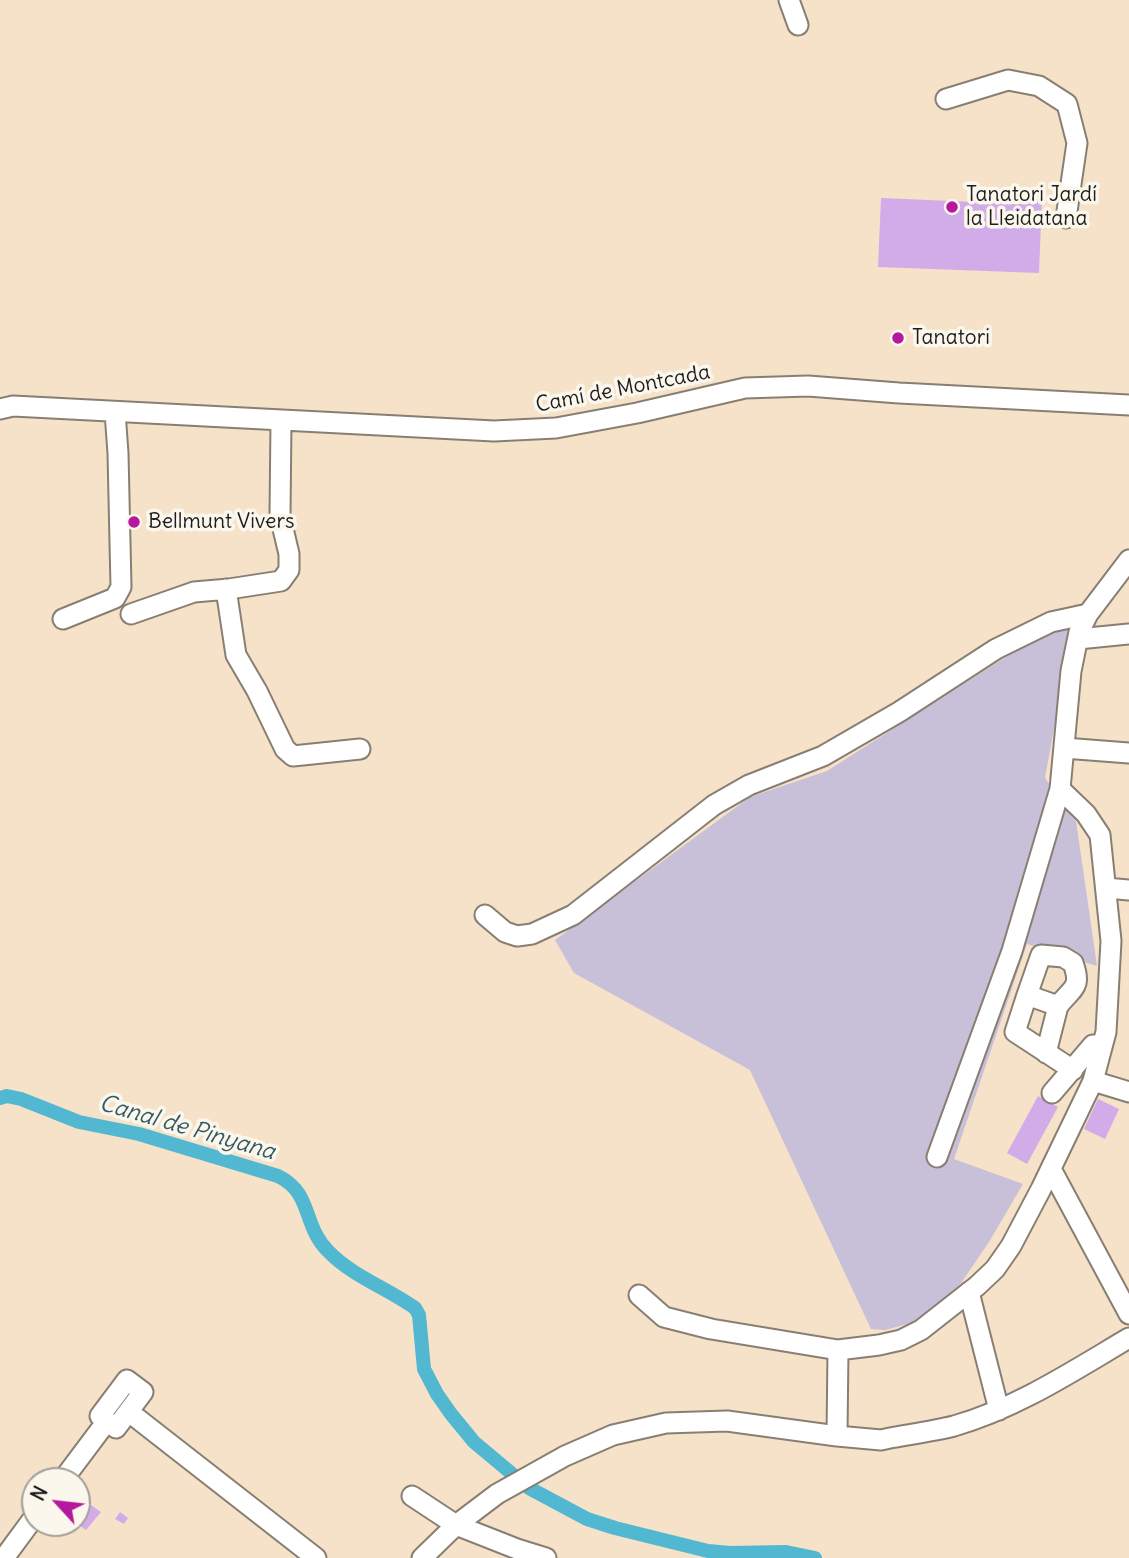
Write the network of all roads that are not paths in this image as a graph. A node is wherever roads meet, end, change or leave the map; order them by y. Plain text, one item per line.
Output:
1 (789, 0) edge
2 (798, 24) dead end
3 (946, 99) dead end
4 (1066, 218) dead end
5 (1129, 405) edge
6 (0, 408) edge
7 (115, 412) junction
8 (281, 419) junction
9 (1129, 560) edge
10 (226, 589) junction
11 (131, 614) dead end
12 (1088, 614) junction
13 (63, 619) dead end
14 (1129, 634) edge
15 (1078, 639) junction
16 (1064, 748) junction
17 (360, 749) dead end
18 (1129, 753) edge
19 (1060, 789) junction
20 (1106, 888) junction
21 (1129, 890) edge
22 (485, 915) dead end
23 (1120, 944) edge
24 (1027, 995) junction
25 (1058, 1006) junction
26 (1102, 1046) junction
27 (1046, 1053) junction
28 (1073, 1070) junction
29 (1093, 1081) junction
30 (1129, 1092) edge
31 (1052, 1093) dead end
32 (937, 1157) dead end
33 (1051, 1169) junction
34 (969, 1292) junction
35 (639, 1295) dead end
36 (1129, 1314) edge
37 (1129, 1338) edge
38 (838, 1350) junction
39 (999, 1410) junction
40 (129, 1412) junction
41 (107, 1421) junction
42 (837, 1436) junction
43 (72, 1467) edge
44 (412, 1496) dead end
45 (456, 1525) junction
46 (21, 1535) edge
47 (514, 1554) edge
48 (4, 1558) edge
49 (316, 1558) edge
50 (422, 1558) edge
51 (546, 1558) edge

1 - 2 street
3 - 4 street
5 - 8 street, Camí de Montcada
6 - 7 street, Camí de Montcada
7 - 8 street, Camí de Montcada
7 - 13 street
8 - 10 street
9 - 12 street
10 - 11 street
10 - 17 street
12 - 15 street
12 - 22 street
14 - 15 street
15 - 16 street
16 - 18 street
16 - 19 street
19 - 20 street
19 - 32 street
20 - 21 street
20 - 23 street
23 - 26 street
24 - 25 street
24 - 25 street
24 - 27 street
25 - 27 street
26 - 28 street
26 - 29 street
27 - 28 street
28 - 31 street
29 - 30 street
29 - 33 street
33 - 34 street
33 - 36 street
34 - 38 street
34 - 39 street
35 - 38 street
37 - 39 street
38 - 42 street
39 - 42 street
40 - 41 street
40 - 41 street
40 - 49 street
41 - 43 street
42 - 45 street
44 - 45 street
45 - 47 street
45 - 50 street
46 - 48 street
47 - 51 street

